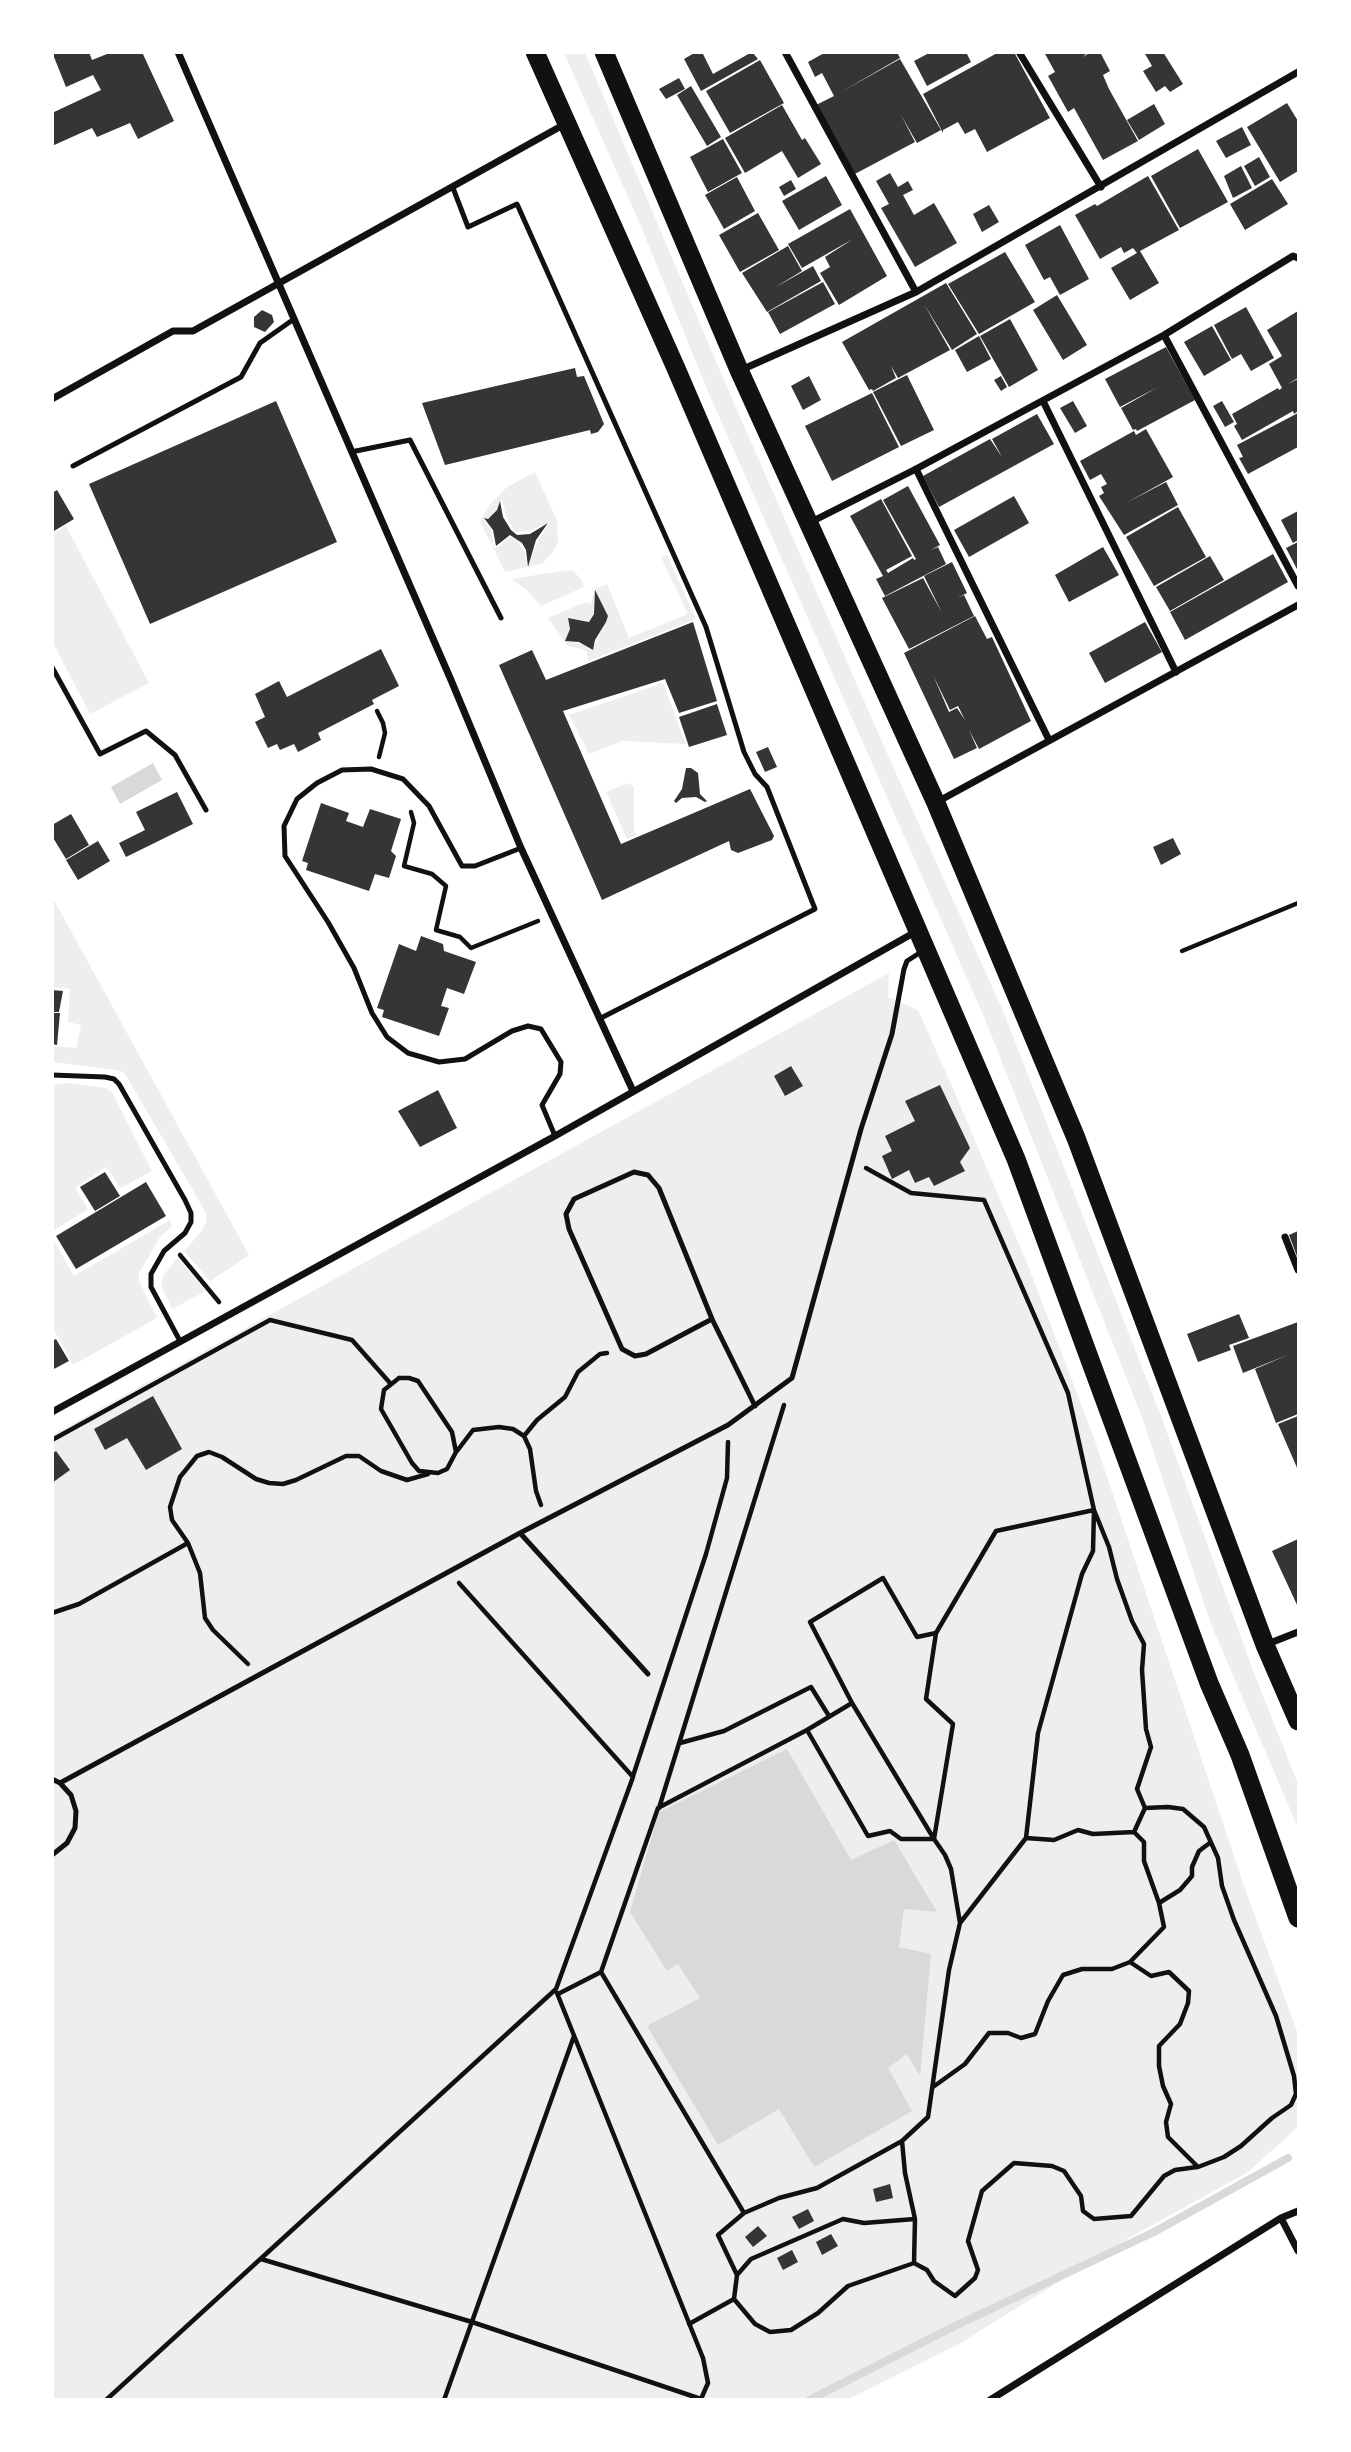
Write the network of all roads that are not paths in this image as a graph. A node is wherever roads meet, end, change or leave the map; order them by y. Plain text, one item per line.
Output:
1 (178, 52) edge
2 (535, 52) edge
3 (604, 52) edge
4 (785, 52) edge
5 (1019, 52) edge
6 (1298, 72) edge
7 (567, 124) junction
8 (1101, 187) junction
9 (453, 188) junction
10 (1298, 258) edge
11 (279, 284) junction
12 (916, 292) junction
13 (294, 319) junction
14 (1164, 335) junction
15 (739, 370) junction
16 (52, 399) edge
17 (1043, 401) junction
18 (351, 452) junction
19 (73, 466) dead end
20 (916, 469) junction
21 (807, 524) junction
22 (1298, 586) edge
23 (1298, 605) edge
24 (501, 618) dead end
25 (52, 667) edge
26 (1176, 672) junction
27 (1049, 740) junction
28 (936, 803) junction
29 (206, 810) dead end
30 (521, 848) junction
31 (919, 930) junction
32 (927, 948) junction
33 (598, 1019) junction
34 (52, 1075) edge
35 (633, 1091) junction
36 (555, 1136) junction
37 (1285, 1237) dead end
38 (1298, 1270) edge
39 (712, 1319) junction
40 (180, 1341) junction
41 (755, 1406) junction
42 (52, 1412) edge
43 (520, 1533) junction
44 (1298, 1632) edge
45 (1265, 1645) junction
46 (648, 1674) dead end
47 (1298, 1721) edge
48 (52, 1779) edge
49 (60, 1783) junction
50 (52, 1854) edge
51 (1298, 1918) edge
52 (1298, 2211) edge
53 (1281, 2218) junction
54 (1298, 2251) edge
55 (990, 2399) edge

1 - 11 street
2 - 7 highway
3 - 15 highway
4 - 12 street
5 - 8 street
6 - 8 street
7 - 9 street
7 - 31 highway
8 - 12 street
9 - 11 street
9 - 33 lane
10 - 14 street
11 - 13 street
11 - 16 street
12 - 15 street
13 - 18 street
13 - 19 lane
14 - 17 street
14 - 22 street
15 - 21 highway
17 - 20 street
17 - 26 street
18 - 24 lane
18 - 30 street
20 - 21 street
20 - 27 street
21 - 28 highway
23 - 26 street
25 - 29 lane
26 - 27 street
27 - 28 street
28 - 45 highway
30 - 33 street
30 - 36 lane
31 - 32 highway
31 - 35 street
32 - 41 lane
32 - 51 highway
33 - 35 street
34 - 40 lane
35 - 36 street
36 - 40 street
37 - 38 street
39 - 39 lane
39 - 41 lane
40 - 42 street
41 - 43 lane
43 - 46 lane
43 - 49 lane
44 - 45 street
45 - 47 highway
48 - 49 lane
49 - 50 lane
52 - 53 street
53 - 54 street
53 - 55 street

